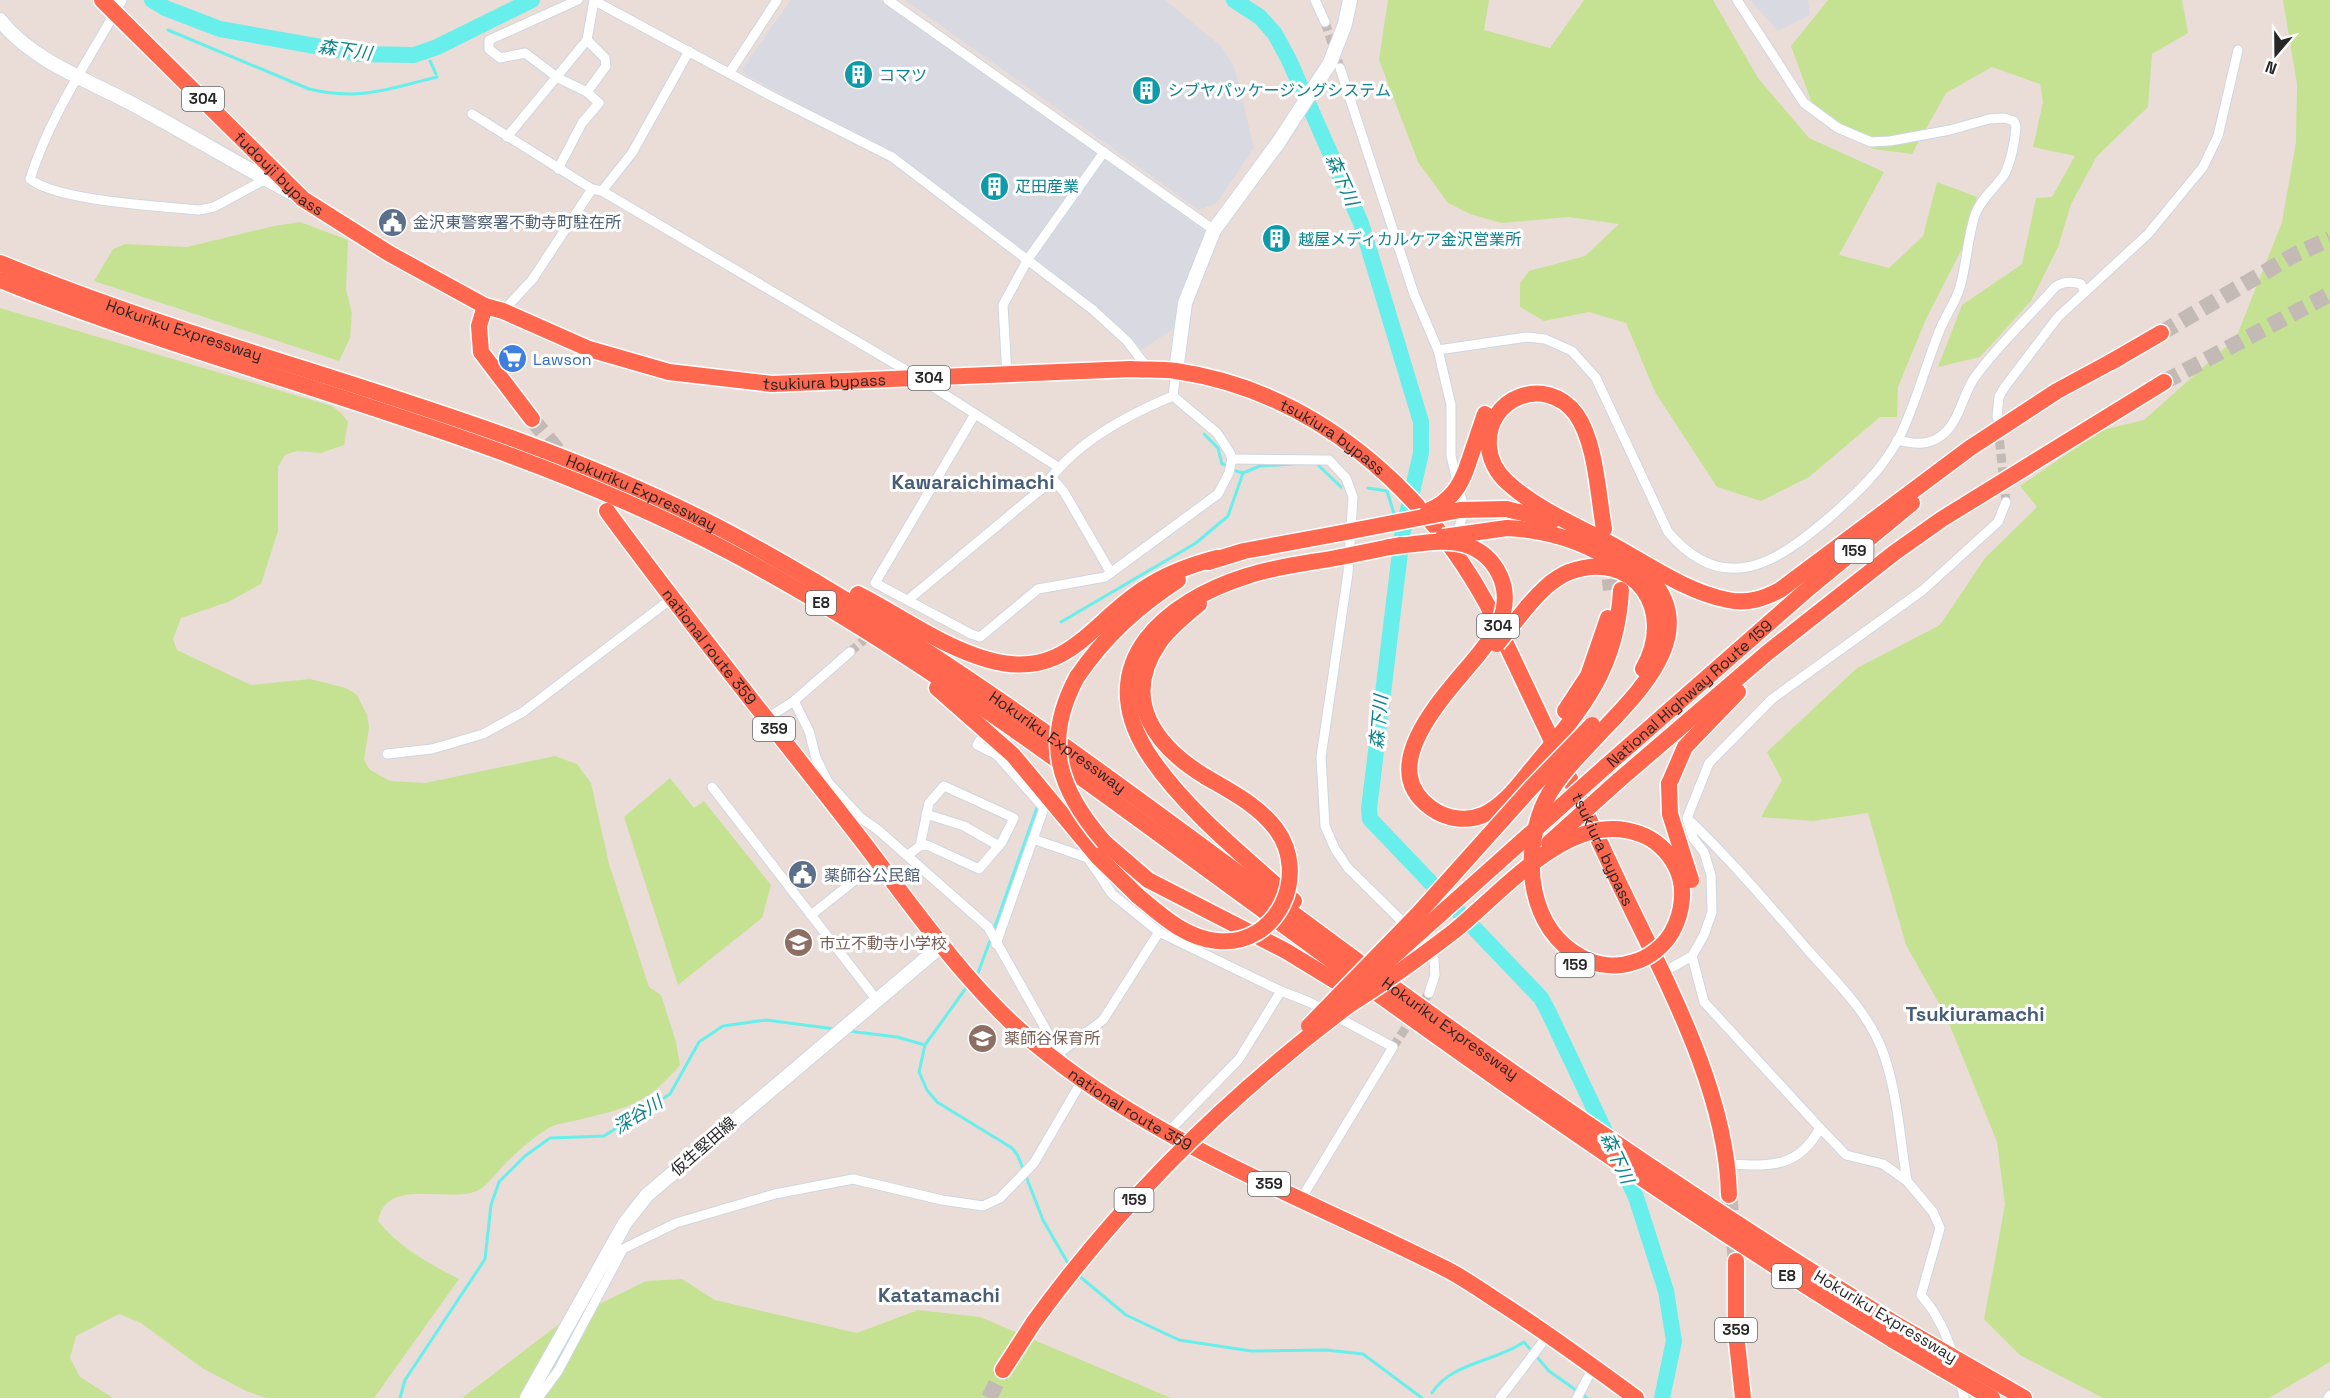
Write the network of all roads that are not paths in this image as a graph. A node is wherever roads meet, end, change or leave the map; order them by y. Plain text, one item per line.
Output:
1 (102, 0) edge
2 (578, 0) edge
3 (595, 0) edge
4 (777, 0) edge
5 (888, 0) edge
6 (1315, 0) edge
7 (1350, 0) edge
8 (1737, 0) edge
9 (119, 6) edge
10 (0, 20) edge
11 (1325, 22) tunnel mouth
12 (586, 40) junction
13 (2238, 50) dead end
14 (689, 51) junction
15 (1335, 66) junction
16 (730, 72) junction
17 (77, 75) junction
18 (558, 78) junction
19 (587, 92) junction
20 (472, 114) dead end
21 (507, 137) junction
22 (1104, 152) junction
23 (558, 169) junction
24 (266, 179) junction
25 (597, 190) junction
26 (303, 199) junction
27 (1214, 230) junction
28 (1028, 259) junction
29 (0, 262) edge
30 (0, 280) edge
31 (2085, 292) junction
32 (484, 306) junction
33 (503, 311) junction
34 (2161, 333) tunnel mouth
35 (1438, 350) junction
36 (2120, 357) junction
37 (1149, 370) junction
38 (1176, 371) junction
39 (1006, 375) junction
40 (919, 378) junction
41 (2164, 382) tunnel mouth
42 (1173, 396) junction
43 (975, 414) junction
44 (1997, 417) tunnel mouth
45 (532, 419) tunnel mouth
46 (1897, 440) junction
47 (1232, 459) junction
48 (1058, 467) junction
49 (1051, 477) junction
50 (2006, 502) tunnel mouth
51 (607, 511) dead end
52 (1557, 521) junction
53 (1384, 524) junction
54 (728, 532) junction
55 (1604, 532) junction
56 (1448, 539) junction
57 (1389, 548) junction
58 (728, 551) junction
59 (1217, 558) junction
60 (1629, 560) junction
61 (1111, 573) junction
62 (1223, 585) junction
63 (1848, 589) junction
64 (1616, 590) tunnel mouth
65 (671, 598) junction
66 (1650, 599) junction
67 (908, 600) junction
68 (850, 652) tunnel mouth
69 (1480, 659) junction
70 (794, 701) junction
71 (766, 719) junction
72 (1596, 729) junction
73 (1550, 738) junction
74 (980, 740) dead end
75 (387, 754) dead end
76 (712, 787) dead end
77 (926, 814) junction
78 (1687, 818) junction
79 (854, 820) junction
80 (1033, 839) junction
81 (920, 846) junction
82 (999, 846) junction
83 (908, 855) junction
84 (878, 862) junction
85 (811, 915) junction
86 (1160, 932) junction
87 (993, 938) junction
88 (941, 946) junction
89 (1692, 956) junction
90 (1662, 973) junction
91 (1281, 991) junction
92 (1429, 993) tunnel mouth
93 (876, 999) junction
94 (1349, 1005) junction
95 (1058, 1054) junction
96 (1276, 1062) junction
97 (1517, 1076) junction
98 (1083, 1079) junction
99 (1247, 1091) junction
100 (1543, 1113) junction
101 (1820, 1128) junction
102 (1167, 1133) junction
103 (1728, 1164) junction
104 (1907, 1181) junction
105 (1729, 1195) tunnel mouth
106 (1301, 1200) junction
107 (1688, 1203) junction
108 (1736, 1261) tunnel mouth
109 (1549, 1334) junction
110 (1593, 1368) junction
111 (1003, 1370) tunnel mouth
112 (1629, 1393) edge
113 (1998, 1393) edge
114 (527, 1398) edge
115 (538, 1398) edge
116 (1500, 1398) edge
117 (1576, 1398) edge
118 (1743, 1398) edge
119 (1964, 1398) edge
120 (2024, 1398) edge

1 - 9 highway, fudouji bypass / 304
2 - 18 street
3 - 12 street
3 - 14 street
4 - 16 street
5 - 22 street
6 - 11 street
7 - 15 street
8 - 46 street
9 - 17 street
9 - 26 highway, fudouji bypass / 304
10 - 17 street
12 - 18 street
12 - 19 street
13 - 31 street
14 - 16 street
14 - 25 street
15 - 27 street
15 - 35 street
16 - 28 street
17 - 24 street
17 - 24 street
18 - 19 street
18 - 21 street
19 - 23 street
20 - 21 street
21 - 23 street
22 - 27 street
22 - 28 street
23 - 25 street
24 - 26 street
25 - 33 street
25 - 40 street
26 - 32 highway, fudouji bypass / 304
27 - 38 street
28 - 37 street
28 - 39 street
29 - 54 highway, Hokuriku Expressway / E8
30 - 58 highway, Hokuriku Expressway / E8
31 - 44 street
31 - 46 street
32 - 33 highway, tsukiura bypass / 304
32 - 45 highway
33 - 40 highway, tsukiura bypass / 304
34 - 36 highway, National Highway Route 159 / 159
35 - 46 street
35 - 56 street
36 - 55 highway, 159
36 - 96 highway, National Highway Route 159 / 159, bridge
37 - 38 highway, tsukiura bypass / 304
37 - 39 highway, tsukiura bypass / 304
38 - 42 street
38 - 56 highway, tsukiura bypass / 304
39 - 40 highway, tsukiura bypass / 304
40 - 43 street
41 - 63 highway, National Highway Route 159 / 159
42 - 47 street
42 - 48 street
43 - 48 street
43 - 67 street
47 - 61 street
47 - 92 street
48 - 49 street
49 - 61 street
49 - 67 street
50 - 78 street
51 - 65 highway, national route 359 / 359
52 - 53 highway, bridge
52 - 55 highway
52 - 60 highway
53 - 55 highway, bridge
53 - 59 highway, bridge
54 - 59 highway
54 - 97 highway, Hokuriku Expressway / E8
55 - 55 highway, 159
55 - 60 highway, 159
56 - 73 highway, tsukiura bypass / 304
57 - 62 highway, bridge
57 - 66 highway, bridge
57 - 69 highway, bridge
58 - 62 highway, bridge
58 - 100 highway, Hokuriku Expressway / E8
59 - 100 highway, bridge
60 - 72 highway, 159
61 - 67 street
62 - 97 highway
63 - 72 highway, 159, bridge
63 - 94 highway, National Highway Route 159 / 159, bridge
64 - 73 highway
65 - 71 highway, national route 359 / 359
65 - 75 street
66 - 69 highway, bridge
66 - 72 highway, 159
68 - 70 street
69 - 73 highway
70 - 71 street
70 - 79 street
71 - 79 highway, national route 359 / 359
72 - 94 highway, 159, bridge
72 - 96 highway, 159, bridge
73 - 90 highway, tsukiura bypass
74 - 80 street
76 - 85 street
77 - 81 street
77 - 82 street
77 - 82 street
78 - 89 street
78 - 104 street
79 - 83 street
79 - 84 highway, national route 359 / 359
80 - 86 street
80 - 87 street
81 - 82 street
81 - 83 street
83 - 87 street
84 - 85 street
84 - 88 highway, national route 359 / 359
85 - 93 street
86 - 91 street
86 - 95 street
87 - 95 street
88 - 93 street, 仮生堅田線
88 - 98 highway, national route 359 / 359
89 - 90 street
89 - 101 street
90 - 103 highway, tsukiura bypass
91 - 102 street
91 - 106 street
93 - 114 street, 仮生堅田線
94 - 99 highway, National Highway Route 159 / 159, bridge
95 - 98 street
96 - 99 highway, National Highway Route 159 / 159, bridge
97 - 107 highway, Hokuriku Expressway / E8
98 - 102 highway, national route 359 / 359
98 - 115 street
99 - 111 highway, National Highway Route 159 / 159, bridge
100 - 107 highway, Hokuriku Expressway / E8
101 - 103 street
101 - 104 street
102 - 106 highway, national route 359 / 359
103 - 105 highway, tsukiura bypass
104 - 119 street
106 - 109 highway, national route 359 / 359
107 - 113 highway, Hokuriku Expressway / E8, bridge
108 - 118 highway, 359
109 - 110 highway, national route 359 / 359
109 - 116 street
110 - 112 highway, national route 359 / 359
110 - 117 street
113 - 120 highway, Hokuriku Expressway / E8

